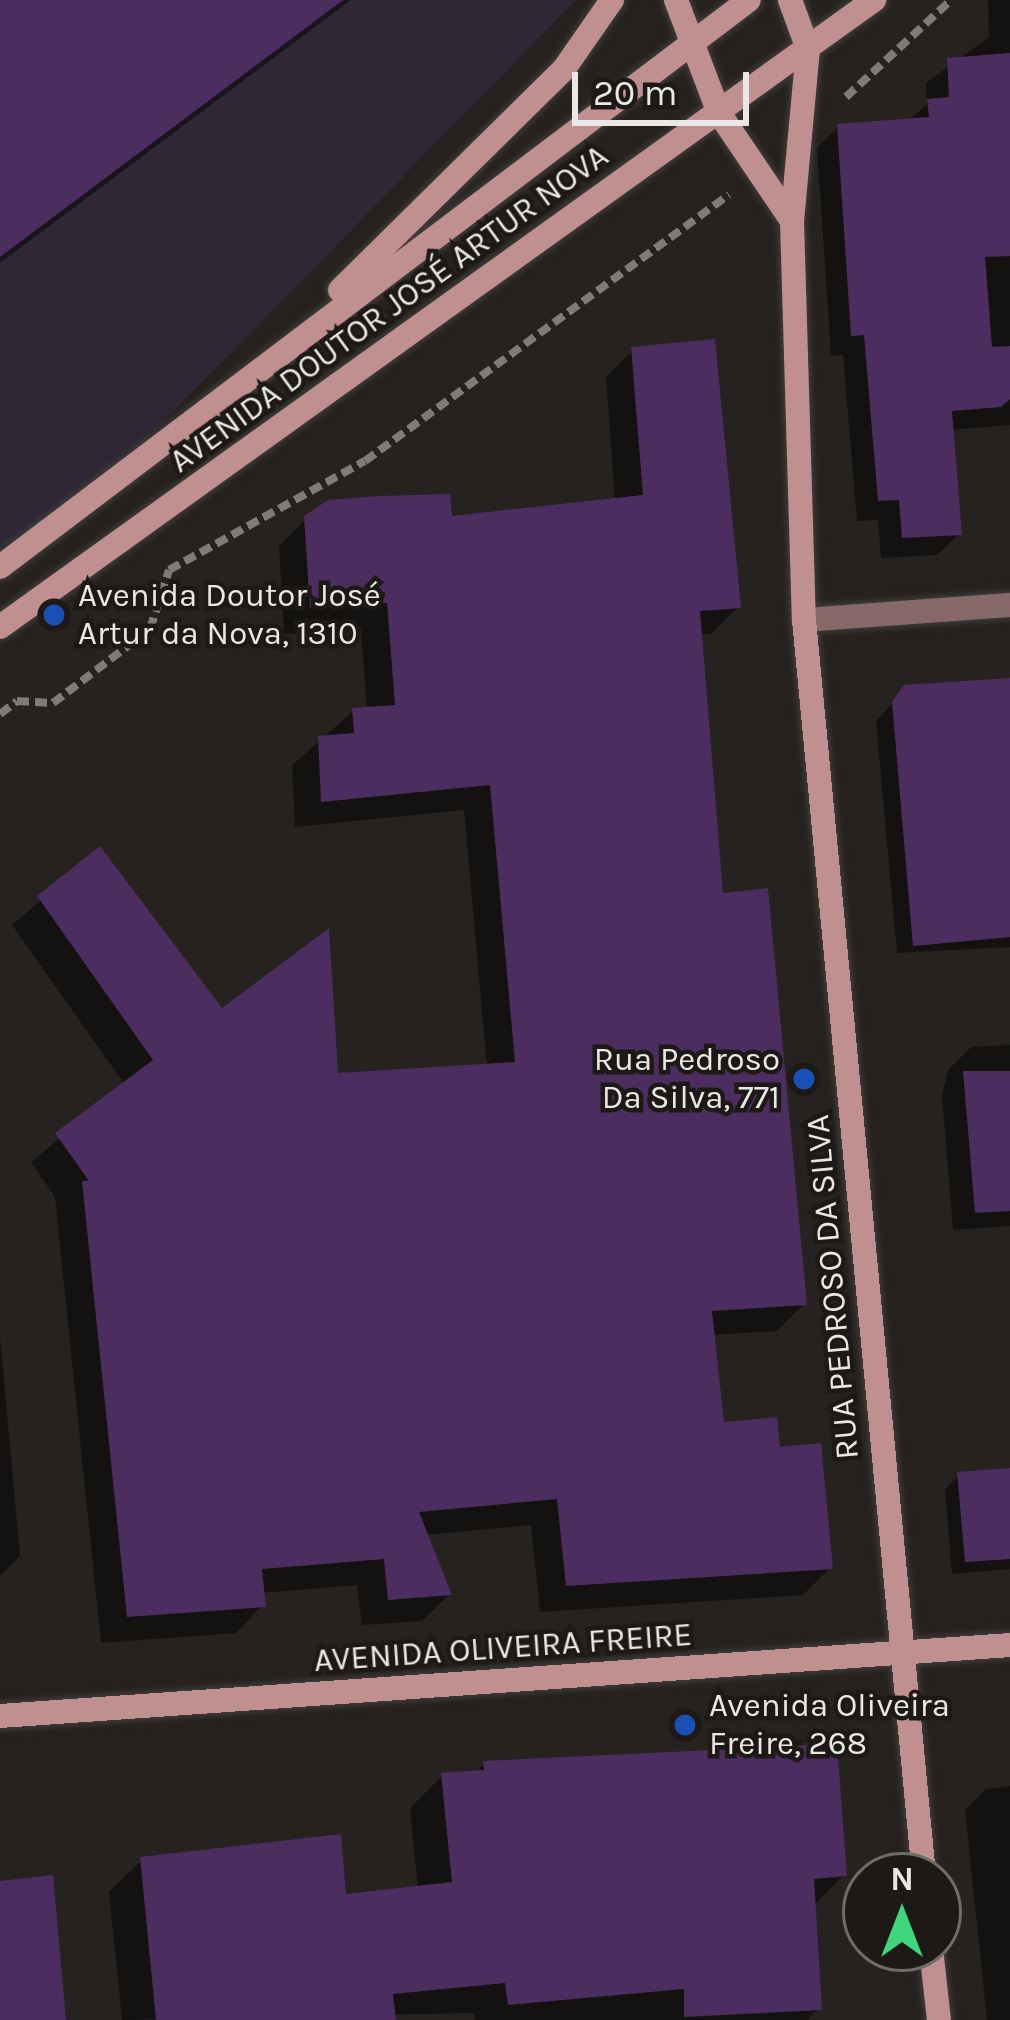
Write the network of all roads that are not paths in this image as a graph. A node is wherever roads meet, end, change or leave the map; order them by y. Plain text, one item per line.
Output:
1 (612, 0) edge
2 (676, 0) edge
3 (749, 0) edge
4 (790, 0) edge
5 (874, 0) edge
6 (689, 41) junction
7 (808, 49) junction
8 (719, 113) junction
9 (792, 221) junction
10 (266, 362) junction
11 (0, 567) edge
12 (1010, 605) edge
13 (804, 620) junction
14 (0, 627) edge
15 (1010, 1646) edge
16 (901, 1653) junction
17 (0, 1716) edge
18 (922, 1852) edge
19 (934, 1972) edge
20 (939, 2020) edge

1 - 10 street
2 - 6 street
3 - 6 street, AVENIDA DOUTOR JOSÉ ARTUR NOVA
4 - 7 street
5 - 7 street, AVENIDA DOUTOR JOSÉ ARTUR NOVA
6 - 8 street
6 - 10 street, AVENIDA DOUTOR JOSÉ ARTUR NOVA
7 - 8 street, AVENIDA DOUTOR JOSÉ ARTUR NOVA
7 - 9 street, RUA PEDROSO DA SILVA
8 - 9 street
8 - 14 street, AVENIDA DOUTOR JOSÉ ARTUR NOVA
9 - 13 street, RUA PEDROSO DA SILVA
10 - 11 street, AVENIDA DOUTOR JOSÉ ARTUR NOVA
12 - 13 street
13 - 16 street, RUA PEDROSO DA SILVA
15 - 16 street, AVENIDA OLIVEIRA FREIRE
16 - 17 street, AVENIDA OLIVEIRA FREIRE
16 - 18 street, RUA PEDROSO DA SILVA
19 - 20 street

